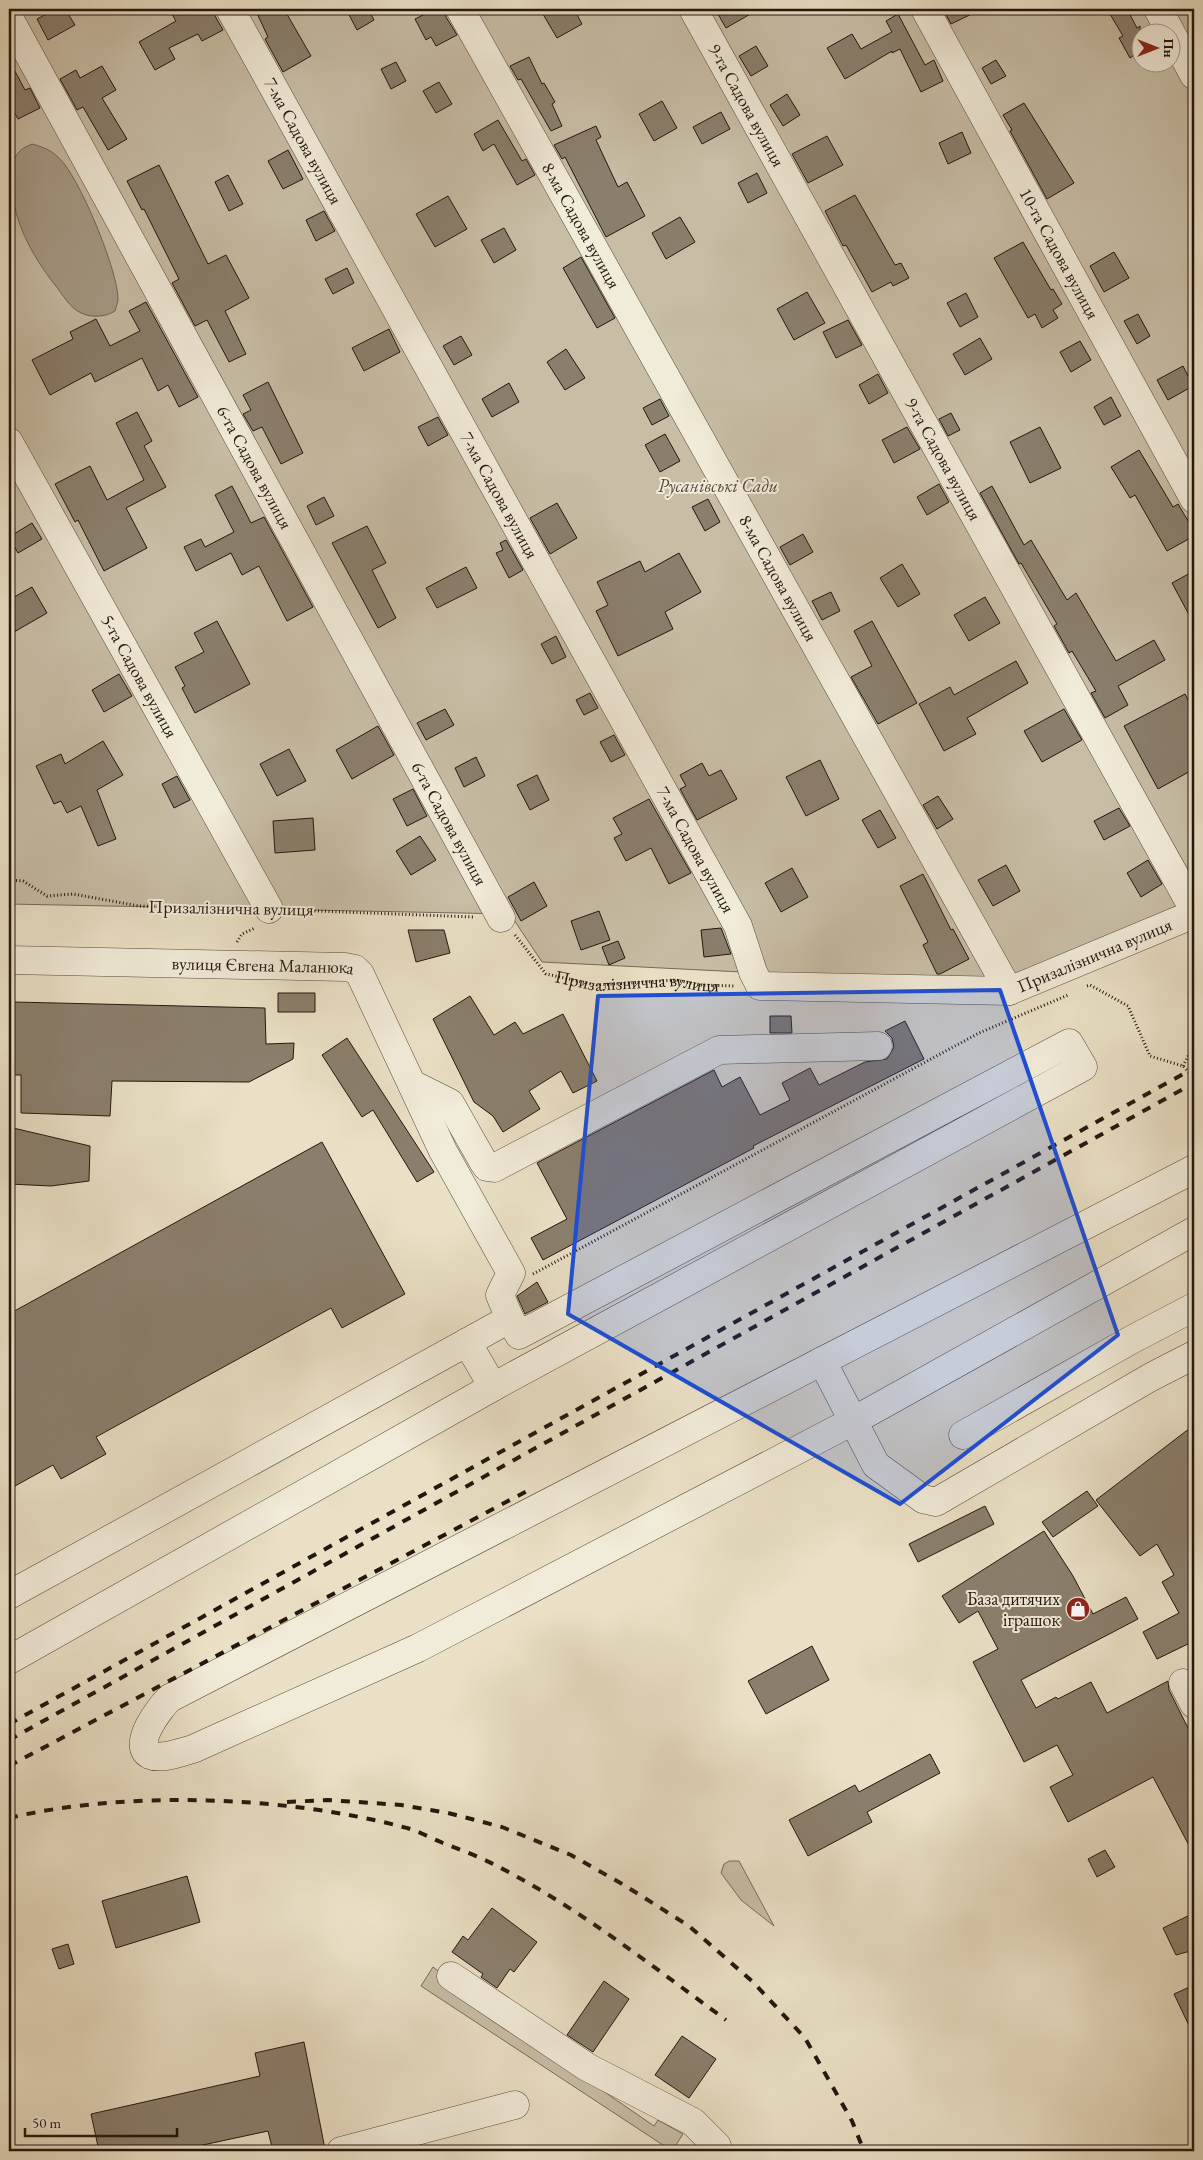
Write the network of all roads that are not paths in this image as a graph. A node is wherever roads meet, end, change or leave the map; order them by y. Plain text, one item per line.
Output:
1 (230, 9) edge
2 (460, 9) edge
3 (693, 9) edge
4 (925, 9) edge
5 (1158, 9) edge
6 (9, 18) edge
7 (1194, 75) edge
8 (9, 442) edge
9 (1194, 499) edge
10 (1194, 910) edge
11 (1194, 914) edge
12 (273, 916) road end
13 (501, 918) road end
14 (9, 960) edge
15 (760, 986) joint
16 (1009, 990) junction
17 (878, 1046) dead end
18 (412, 1084) junction
19 (1194, 1169) edge
20 (1194, 1231) edge
21 (1194, 1307) edge
22 (509, 1317) junction
23 (1131, 1340) junction
24 (467, 1342) junction
25 (1194, 1355) edge
26 (822, 1361) junction
27 (1151, 1378) junction
28 (493, 1387) junction
29 (853, 1421) junction
30 (963, 1435) dead end
31 (9, 1594) edge
32 (9, 1660) edge
33 (451, 1976) dead end
34 (515, 2105) dead end
35 (341, 2151) edge
36 (718, 2151) edge

1 - 15 street, 7-ма Садова вулиця
2 - 16 street, 8-ма Садова вулиця
3 - 10 street, 9-та Садова вулиця
4 - 9 street, 10-та Садова вулиця
5 - 7 street
6 - 13 street, 6-та Садова вулиця
8 - 12 street, 5-та Садова вулиця
11 - 16 street, Призалізнична вулиця
14 - 18 street, вулиця Євгена Маланюка
15 - 16 street, Призалізнична вулиця
17 - 18 street
18 - 22 street, вулиця Євгена Маланюка
19 - 26 street
20 - 29 street
21 - 23 street
22 - 24 street
22 - 28 street
23 - 27 street
23 - 30 street
24 - 28 street
24 - 31 street
25 - 27 street
26 - 29 street
26 - 29 street
27 - 29 street
28 - 32 street
33 - 36 street
34 - 35 street

